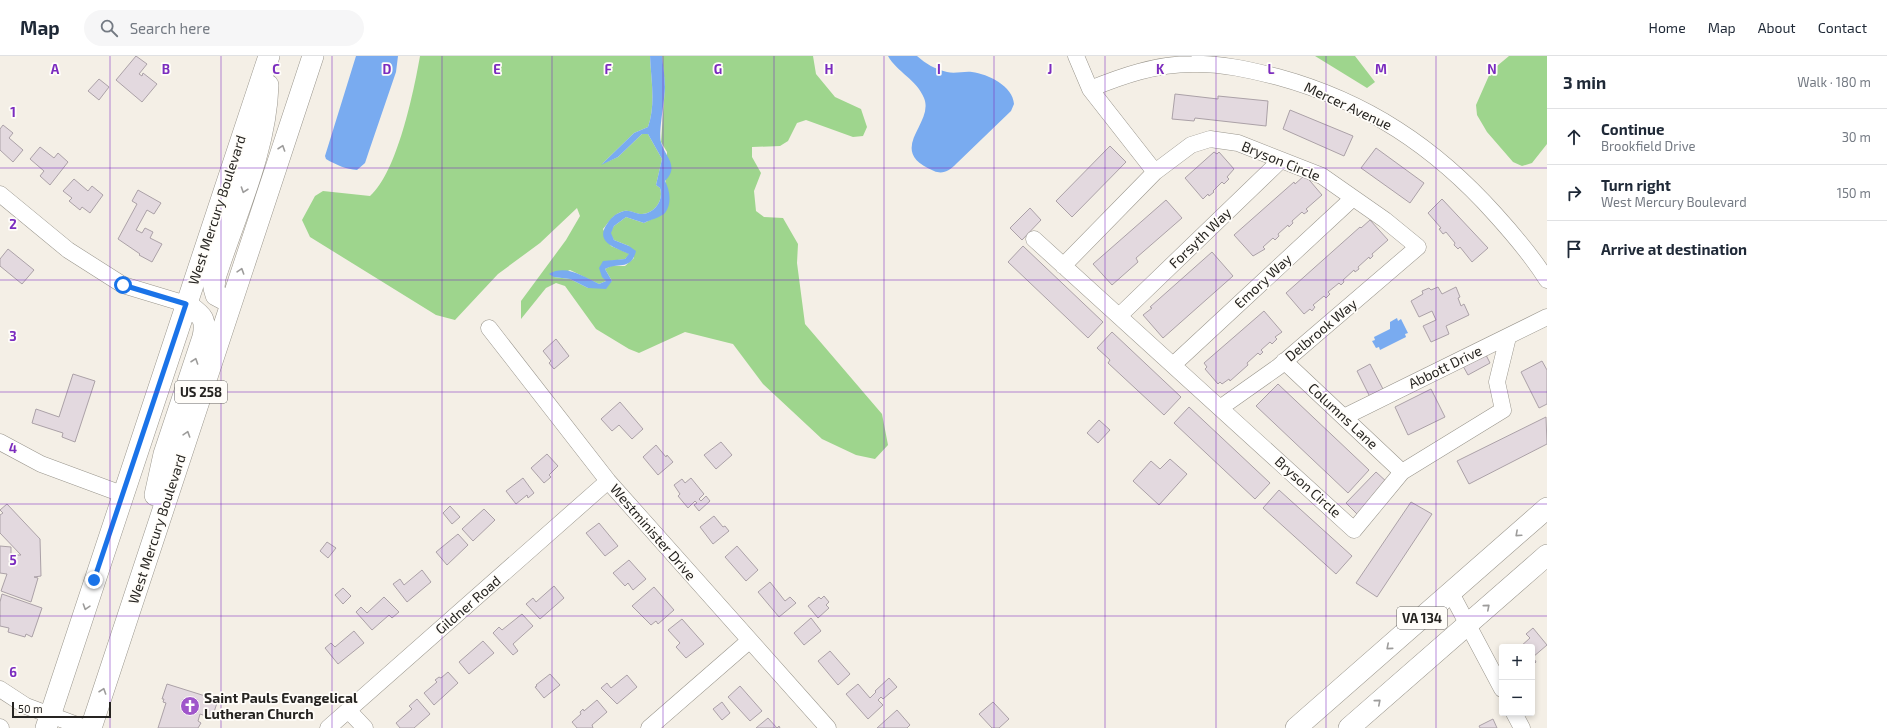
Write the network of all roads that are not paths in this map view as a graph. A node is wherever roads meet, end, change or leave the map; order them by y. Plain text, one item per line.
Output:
1 (269, 56) edge
2 (313, 56) edge
3 (1076, 56) edge
4 (1090, 89) junction
5 (1281, 160) junction
6 (1155, 172) junction
7 (0, 194) edge
8 (1353, 198) junction
9 (1034, 239) dead end
10 (1418, 247) joint
11 (1063, 266) junction
12 (1547, 280) edge
13 (230, 303) junction
14 (186, 304) junction
15 (1119, 316) junction
16 (1547, 317) edge
17 (489, 328) dead end
18 (1508, 337) junction
19 (1284, 361) junction
20 (1173, 365) junction
21 (1220, 408) junction
22 (1344, 418) junction
23 (0, 442) edge
24 (1402, 472) junction
25 (608, 481) junction
26 (122, 494) junction
27 (1547, 508) edge
28 (151, 548) junction
29 (1547, 555) edge
30 (1451, 593) junction
31 (1468, 623) junction
32 (749, 641) junction
33 (1499, 684) edge
34 (0, 689) edge
35 (348, 710) junction
36 (1516, 716) edge
37 (48, 722) edge
38 (85, 728) edge
39 (91, 728) edge
40 (328, 728) edge
41 (365, 728) edge
42 (649, 728) edge
43 (828, 728) edge
44 (1296, 728) edge
45 (1349, 728) edge
46 (1522, 728) edge

1 -> 13 main road
1 - 14 main road, West Mercury Boulevard / US 258
13 -> 2 main road, West Mercury Boulevard / US 258
3 - 4 street
4 - 6 street
4 - 12 street, Mercer Avenue
5 - 6 street, Bryson Circle
5 - 8 street, Bryson Circle
5 - 15 street, Forsyth Way
6 - 11 street, Bryson Circle
7 - 14 street
8 - 10 street, Bryson Circle
8 - 20 street, Emory Way
9 - 11 street, Bryson Circle
10 - 19 street, Delbrook Way
11 - 15 street, Bryson Circle
28 -> 13 main road, West Mercury Boulevard / US 258
14 - 26 main road, West Mercury Boulevard / US 258
28 -> 14 main road
15 - 20 street, Bryson Circle
16 - 18 street, Abbott Drive
17 - 25 street, Westminister Drive
18 - 22 street, Abbott Drive
18 - 24 street, Bryson Circle
19 - 21 street, Delbrook Way
19 - 22 street, Columns Lane
20 - 21 street, Bryson Circle
21 - 24 street, Bryson Circle
22 - 24 street, Columns Lane
23 - 26 street
25 - 32 street, Westminister Drive
25 - 35 street, Gildner Road
26 -> 37 main road, West Mercury Boulevard / US 258
27 -> 30 main road, VA 134
39 -> 28 main road, West Mercury Boulevard / US 258
31 -> 29 main road, VA 134
30 - 31 street
30 -> 44 main road, VA 134
31 - 33 street
45 -> 31 main road, VA 134
32 - 42 street
32 - 43 street, Westminister Drive
34 - 37 street
35 - 40 street, Gildner Road
35 - 41 street
36 - 46 street
37 - 38 street

